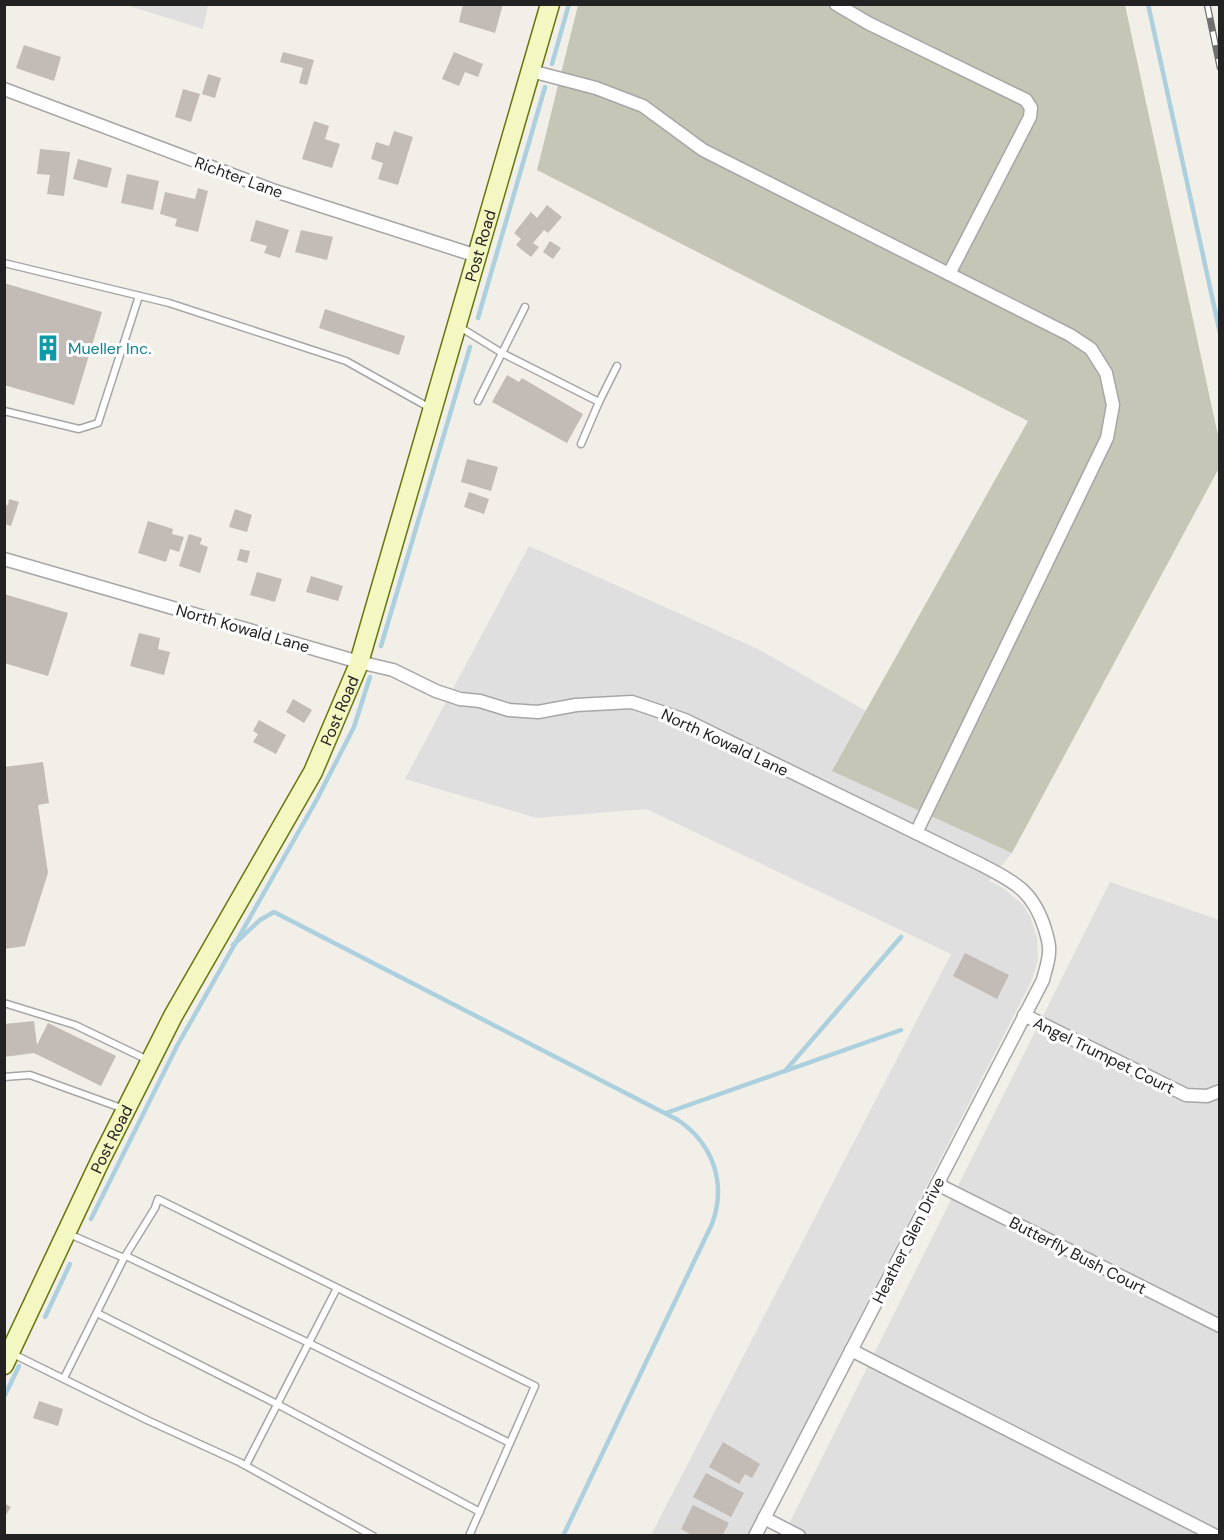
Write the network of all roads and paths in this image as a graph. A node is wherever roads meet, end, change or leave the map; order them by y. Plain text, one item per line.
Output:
1 (549, 4) edge
2 (836, 4) edge
3 (531, 71) junction
4 (4, 89) edge
5 (477, 256) junction
6 (4, 262) edge
7 (949, 274) junction
8 (139, 296) junction
9 (525, 307) dead end
10 (458, 326) junction
11 (502, 353) junction
12 (617, 366) dead end
13 (478, 401) dead end
14 (599, 402) junction
15 (433, 409) junction
16 (4, 411) edge
17 (581, 444) dead end
18 (4, 559) edge
19 (359, 662) junction
20 (916, 833) junction
21 (1049, 942) joint
22 (4, 1003) edge
23 (1024, 1015) junction
24 (150, 1061) junction
25 (4, 1077) edge
26 (1220, 1092) edge
27 (126, 1110) junction
28 (937, 1184) junction
29 (67, 1233) junction
30 (125, 1257) junction
31 (337, 1288) junction
32 (97, 1313) junction
33 (1220, 1326) edge
34 (309, 1343) junction
35 (851, 1350) junction
36 (7, 1359) edge
37 (64, 1378) junction
38 (277, 1404) junction
39 (510, 1443) junction
40 (246, 1465) junction
41 (480, 1512) junction
42 (764, 1518) junction
43 (1209, 1534) edge
44 (373, 1536) edge
45 (469, 1536) edge
46 (755, 1536) edge
47 (799, 1536) edge

1 - 3 street, Post Road
2 - 7 street
3 - 5 street, Post Road
3 - 7 street
4 - 5 street, Richter Lane
5 - 10 street, Post Road
6 - 8 lane
7 - 20 street
8 - 15 lane
8 - 16 lane
9 - 11 lane
10 - 11 lane
10 - 15 street, Post Road
11 - 13 lane
11 - 14 lane
12 - 14 lane
14 - 17 lane
15 - 19 street, Post Road
18 - 19 street, North Kowald Lane
19 - 20 street, North Kowald Lane
19 - 24 street, Post Road
20 - 21 street, North Kowald Lane
21 - 23 street, Heather Glen Drive
22 - 24 lane
23 - 26 street, Angel Trumpet Court
23 - 28 street, Heather Glen Drive
24 - 27 street, Post Road
25 - 27 lane
27 - 29 street, Post Road
28 - 33 street, Butterfly Bush Court
28 - 35 street, Heather Glen Drive
29 - 30 lane
29 - 36 street, Post Road
30 - 31 lane
30 - 32 lane
30 - 34 lane
31 - 34 lane
31 - 39 lane
32 - 37 lane
32 - 38 lane
34 - 38 lane
34 - 39 lane
35 - 42 street, Heather Glen Drive
35 - 43 street
36 - 37 lane
37 - 40 lane
38 - 40 lane
38 - 41 lane
39 - 41 lane
40 - 44 lane
41 - 45 lane
42 - 46 street, Heather Glen Drive
42 - 47 street

